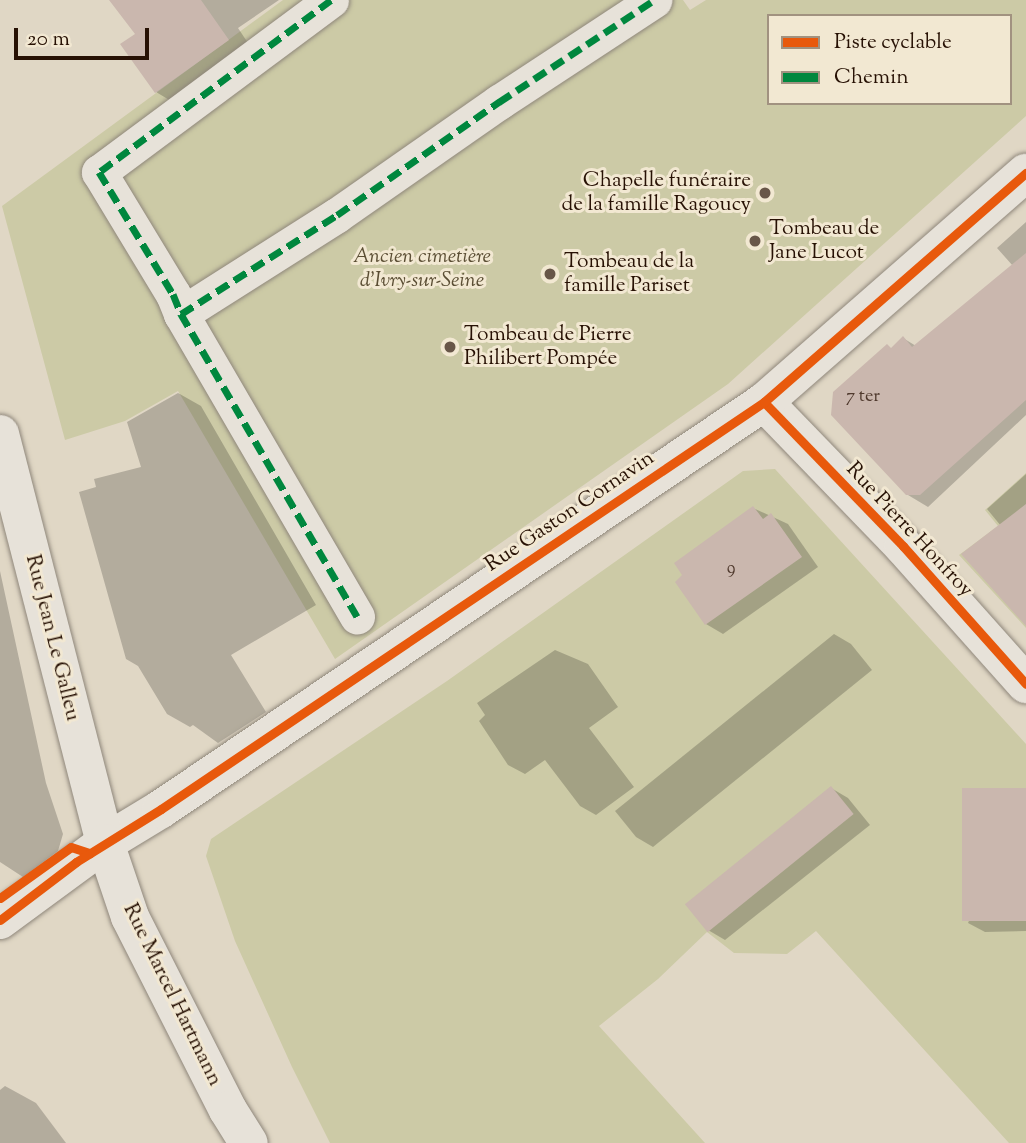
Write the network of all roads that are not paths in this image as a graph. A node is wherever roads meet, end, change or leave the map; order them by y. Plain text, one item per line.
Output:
1 (331, 0) edge
2 (652, 1) edge
3 (1026, 173) edge
4 (181, 314) junction
5 (764, 402) junction
6 (0, 434) edge
7 (357, 617) dead end
8 (1026, 684) edge
9 (105, 843) junction
10 (0, 920) edge
11 (249, 1143) edge

1 - 4 street
2 - 4 street
3 - 5 street, Rue Gaston Cornavin
4 - 7 street
5 - 8 street, Rue Pierre Honfroy
5 - 9 street, Rue Gaston Cornavin
6 - 9 street, Rue Jean Le Galleu
9 - 10 street, Rue Gaston Cornavin
9 - 11 street, Rue Marcel Hartmann

